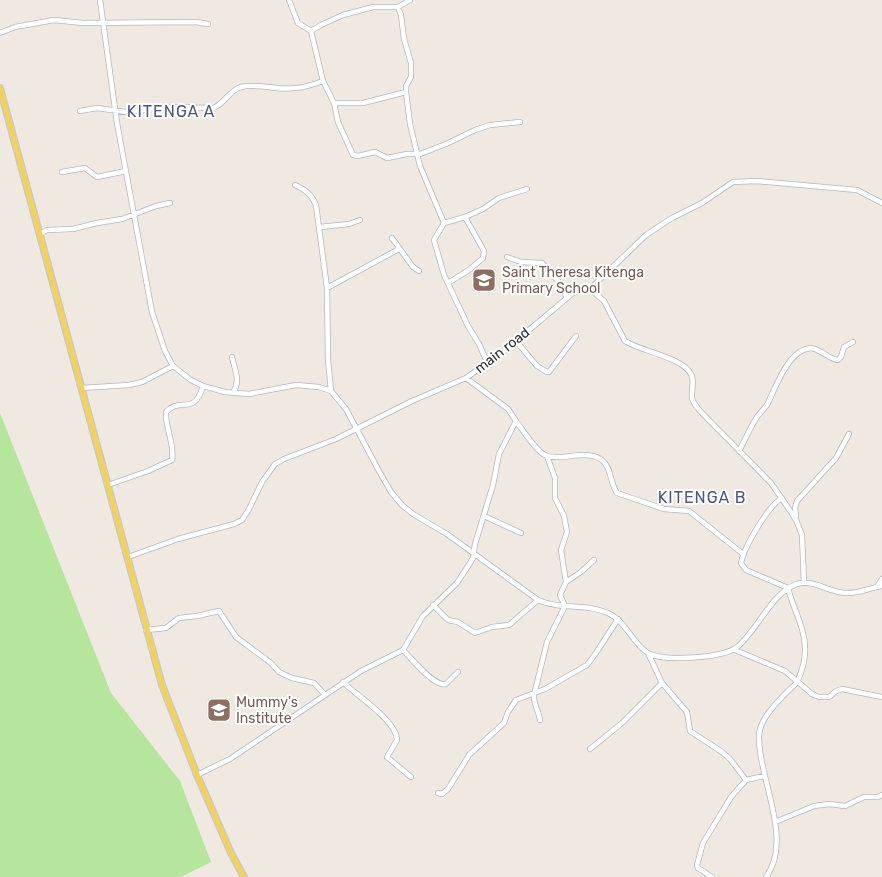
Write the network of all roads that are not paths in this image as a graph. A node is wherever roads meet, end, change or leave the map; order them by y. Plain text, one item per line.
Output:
1 (100, 0) edge
2 (289, 0) edge
3 (410, 0) edge
4 (398, 7) junction
5 (103, 23) junction
6 (208, 24) dead end
7 (311, 31) junction
8 (0, 33) edge
9 (323, 81) junction
10 (0, 88) edge
11 (406, 92) junction
12 (334, 103) junction
13 (80, 111) dead end
14 (115, 111) junction
15 (520, 122) dead end
16 (417, 154) junction
17 (126, 171) junction
18 (62, 172) dead end
19 (295, 185) dead end
20 (527, 189) dead end
21 (170, 203) dead end
22 (882, 203) edge
23 (135, 214) junction
24 (465, 217) junction
25 (360, 220) dead end
26 (444, 223) junction
27 (320, 227) junction
28 (40, 234) junction
29 (392, 238) dead end
30 (399, 249) junction
31 (508, 256) dead end
32 (419, 271) dead end
33 (448, 283) junction
34 (327, 288) junction
35 (589, 288) junction
36 (567, 298) junction
37 (576, 336) dead end
38 (516, 341) junction
39 (852, 342) dead end
40 (232, 357) dead end
41 (487, 362) junction
42 (173, 366) junction
43 (466, 378) junction
44 (203, 386) junction
45 (82, 388) junction
46 (331, 391) junction
47 (233, 394) junction
48 (516, 421) junction
49 (356, 429) junction
50 (849, 434) dead end
51 (739, 451) junction
52 (547, 456) junction
53 (108, 485) junction
54 (782, 498) junction
55 (484, 516) junction
56 (798, 522) junction
57 (521, 533) dead end
58 (474, 553) junction
59 (743, 554) junction
60 (128, 557) junction
61 (594, 560) dead end
62 (882, 579) edge
63 (566, 582) junction
64 (804, 582) junction
65 (879, 586) edge
66 (788, 588) junction
67 (538, 600) junction
68 (433, 605) junction
69 (565, 606) junction
70 (618, 620) junction
71 (146, 630) junction
72 (404, 650) junction
73 (735, 650) junction
74 (648, 653) junction
75 (458, 672) dead end
76 (343, 682) junction
77 (798, 682) junction
78 (662, 684) junction
79 (534, 692) junction
80 (325, 695) junction
81 (882, 697) edge
82 (540, 720) dead end
83 (590, 749) dead end
84 (197, 775) junction
85 (764, 776) junction
86 (411, 777) dead end
87 (746, 780) junction
88 (438, 793) dead end
89 (882, 795) edge
90 (775, 822) junction
91 (244, 877) edge
92 (712, 877) edge
93 (766, 877) edge

1 - 5 street
2 - 7 street
3 - 4 street
4 - 7 street
4 - 11 street
5 - 6 street
5 - 8 street
5 - 14 street
7 - 9 street
9 - 12 street
9 - 14 street
10 - 28 main road
11 - 12 street
11 - 16 street
12 - 16 street
13 - 14 street
14 - 17 street
15 - 16 street
16 - 26 street
17 - 18 street
17 - 23 street
19 - 27 street
20 - 24 street
21 - 23 street
22 - 35 street, main road
23 - 28 street
23 - 42 street
24 - 26 street
24 - 33 street
25 - 27 street
26 - 33 street
27 - 34 street
28 - 45 main road
29 - 30 street
30 - 32 street
30 - 34 street
31 - 36 street
33 - 41 street
34 - 46 street
35 - 36 street, main road
35 - 51 street
36 - 38 street, main road
37 - 38 street
38 - 41 street, main road
39 - 51 street
40 - 47 street
41 - 43 street, main road
42 - 44 street
42 - 45 street
43 - 48 street
43 - 49 street, main road
44 - 47 street
44 - 53 street
45 - 53 main road
46 - 47 street
46 - 49 street
48 - 52 street
48 - 55 street
49 - 58 street
49 - 60 street, main road
50 - 56 street
51 - 54 street
52 - 59 street
52 - 63 street
53 - 60 main road
54 - 56 street
54 - 59 street
55 - 57 street
55 - 58 street
56 - 64 street
58 - 67 street
58 - 68 street
59 - 66 street
60 - 71 main road
61 - 63 street
62 - 65 street
63 - 69 street
64 - 65 street
64 - 66 street
66 - 73 street
66 - 77 street
67 - 68 street
67 - 69 street
68 - 72 street
69 - 70 street
69 - 79 street
70 - 74 street
70 - 79 street
71 - 80 street
71 - 84 main road
72 - 75 street
72 - 76 street
73 - 74 street
73 - 77 street
74 - 78 street
76 - 80 street
76 - 86 street
77 - 81 street
77 - 85 street
78 - 83 street
78 - 87 street
79 - 82 street
79 - 88 street
80 - 84 street
84 - 91 main road
85 - 87 street
85 - 90 street
87 - 92 street
89 - 90 street
90 - 93 street

